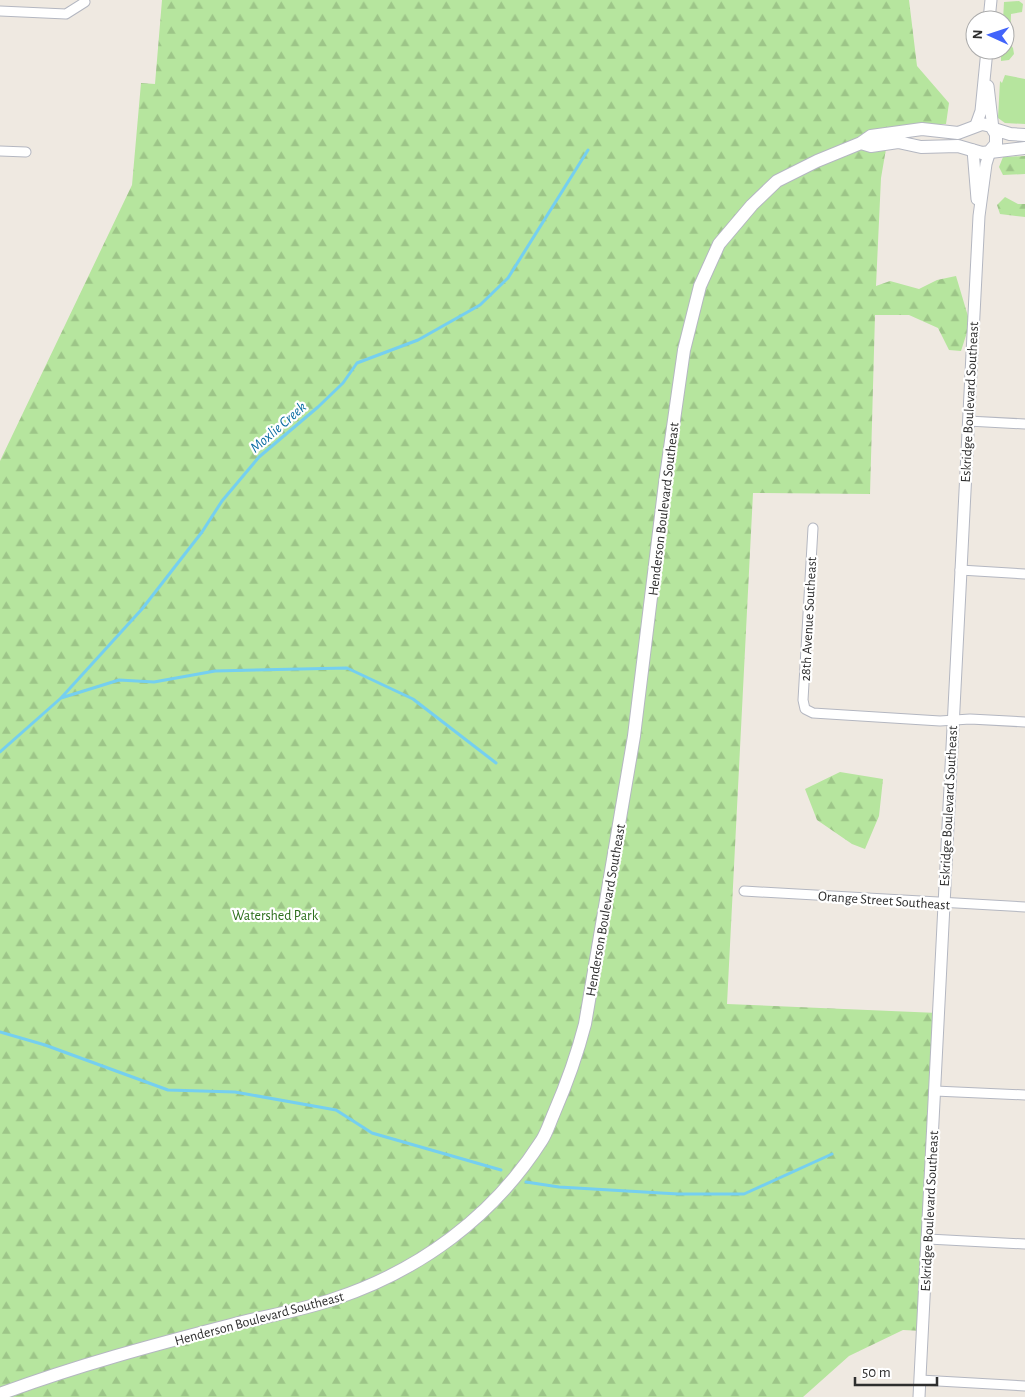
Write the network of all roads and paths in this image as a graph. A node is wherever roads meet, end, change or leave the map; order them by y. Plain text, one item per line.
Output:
1 (85, 2) dead end
2 (0, 11) edge
3 (986, 60) edge
4 (986, 66) junction
5 (974, 126) junction
6 (993, 129) junction
7 (1025, 135) edge
8 (861, 144) junction
9 (1025, 148) edge
10 (973, 150) junction
11 (0, 151) edge
12 (990, 151) junction
13 (26, 152) dead end
14 (979, 216) junction
15 (968, 421) junction
16 (1025, 424) edge
17 (813, 528) dead end
18 (960, 570) junction
19 (1025, 574) edge
20 (952, 720) junction
21 (1025, 722) edge
22 (744, 891) dead end
23 (943, 904) junction
24 (1025, 907) edge
25 (935, 1090) junction
26 (1025, 1095) edge
27 (928, 1239) junction
28 (1025, 1244) edge
29 (920, 1380) junction
30 (1025, 1386) edge
31 (0, 1394) edge
32 (919, 1397) edge

1 - 2 street
3 - 4 street
4 - 5 street
4 - 6 street
5 - 6 main road
5 - 8 main road, Henderson Boulevard Southeast
5 - 10 main road
6 - 7 main road
6 - 12 main road
8 - 10 main road, Henderson Boulevard Southeast
8 - 31 main road, Henderson Boulevard Southeast
9 - 12 main road
10 - 12 main road
10 - 14 street, Eskridge Boulevard Southeast
11 - 13 street
12 - 14 street, Eskridge Boulevard Southeast
14 - 15 street, Eskridge Boulevard Southeast
15 - 16 street
15 - 18 street, Eskridge Boulevard Southeast
17 - 20 street, 28th Avenue Southeast
18 - 19 street
18 - 20 street, Eskridge Boulevard Southeast
20 - 21 street
20 - 23 street, Eskridge Boulevard Southeast
22 - 23 street, Orange Street Southeast
23 - 24 street, Orange Street Southeast
23 - 25 street, Eskridge Boulevard Southeast
25 - 26 street
25 - 27 street, Eskridge Boulevard Southeast
27 - 28 street
27 - 29 street, Eskridge Boulevard Southeast
29 - 30 street
29 - 32 street, Eskridge Boulevard Southeast

